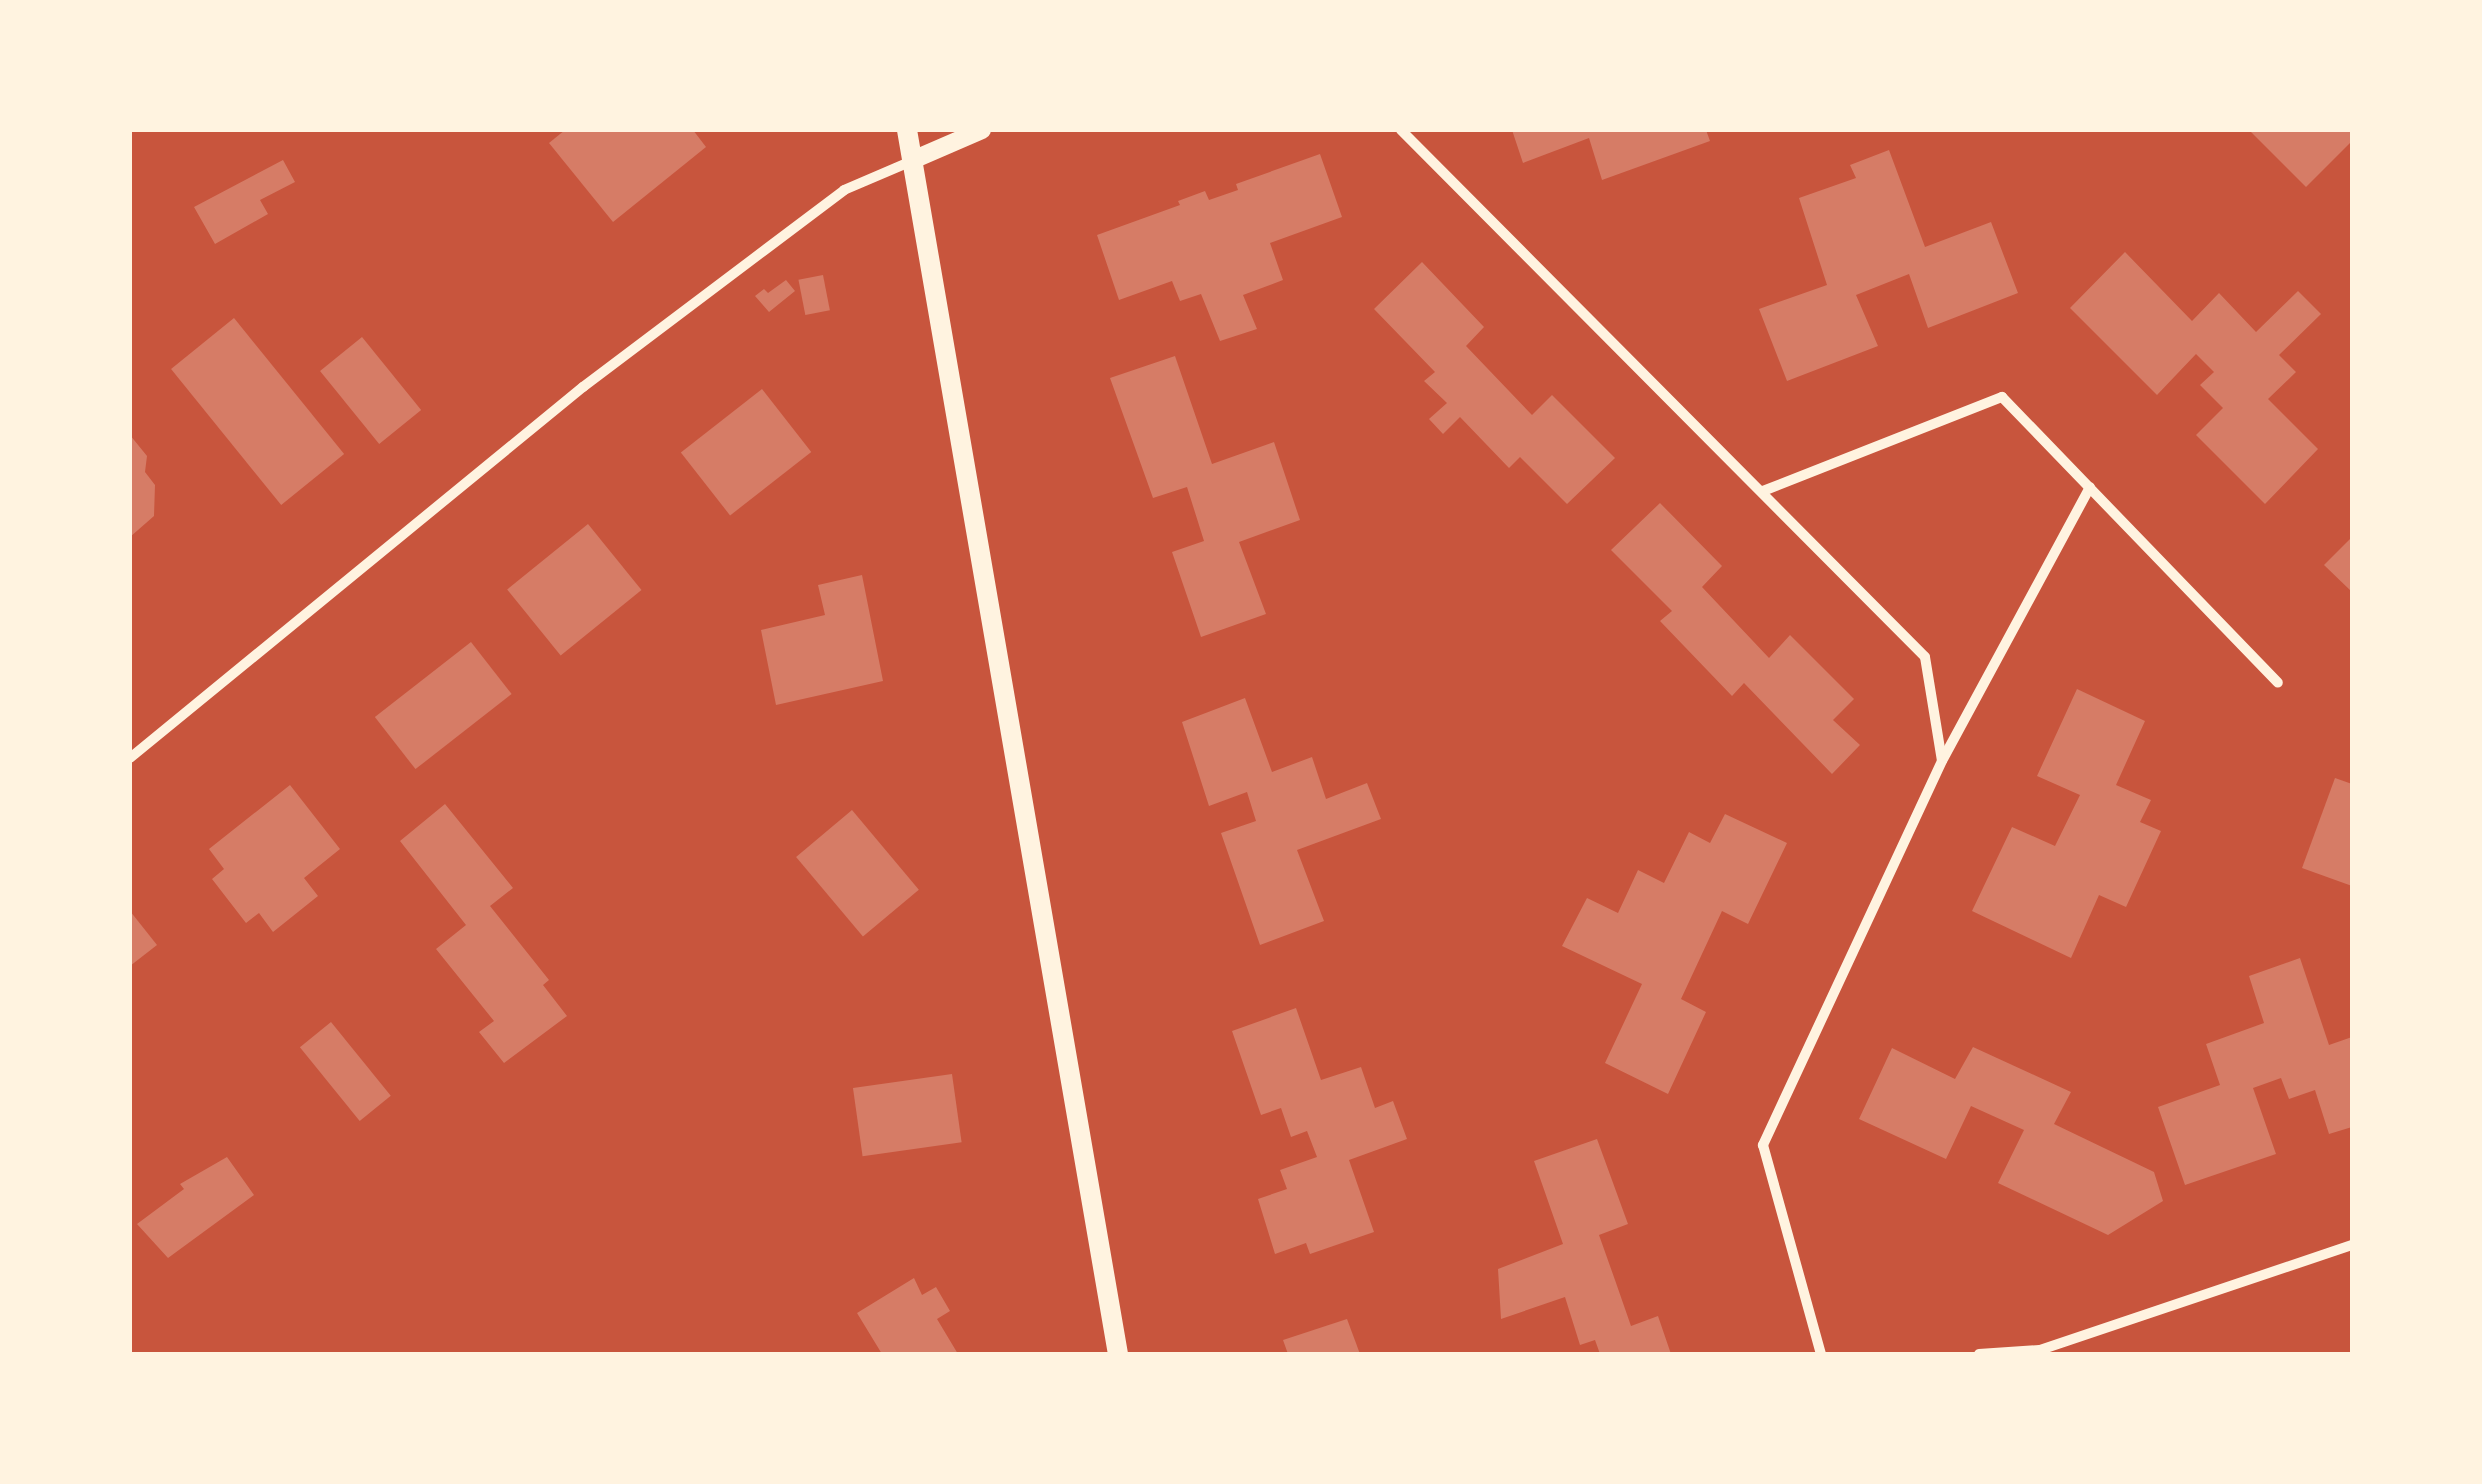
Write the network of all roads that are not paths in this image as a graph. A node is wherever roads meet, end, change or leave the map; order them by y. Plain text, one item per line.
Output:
1 (907, 130) edge
2 (982, 130) edge
3 (1402, 130) edge
4 (914, 160) junction
5 (2090, 487) junction
6 (1763, 491) junction
7 (2278, 683) dead end
8 (130, 758) edge
9 (1942, 761) junction
10 (2352, 1245) edge
11 (1118, 1354) edge
12 (1821, 1354) edge
13 (1979, 1354) edge

1 - 4 main road
2 - 4 street
3 - 6 street
4 - 8 street
4 - 11 main road
5 - 6 street
5 - 7 street
5 - 9 street
6 - 9 street
9 - 12 street
10 - 13 street

